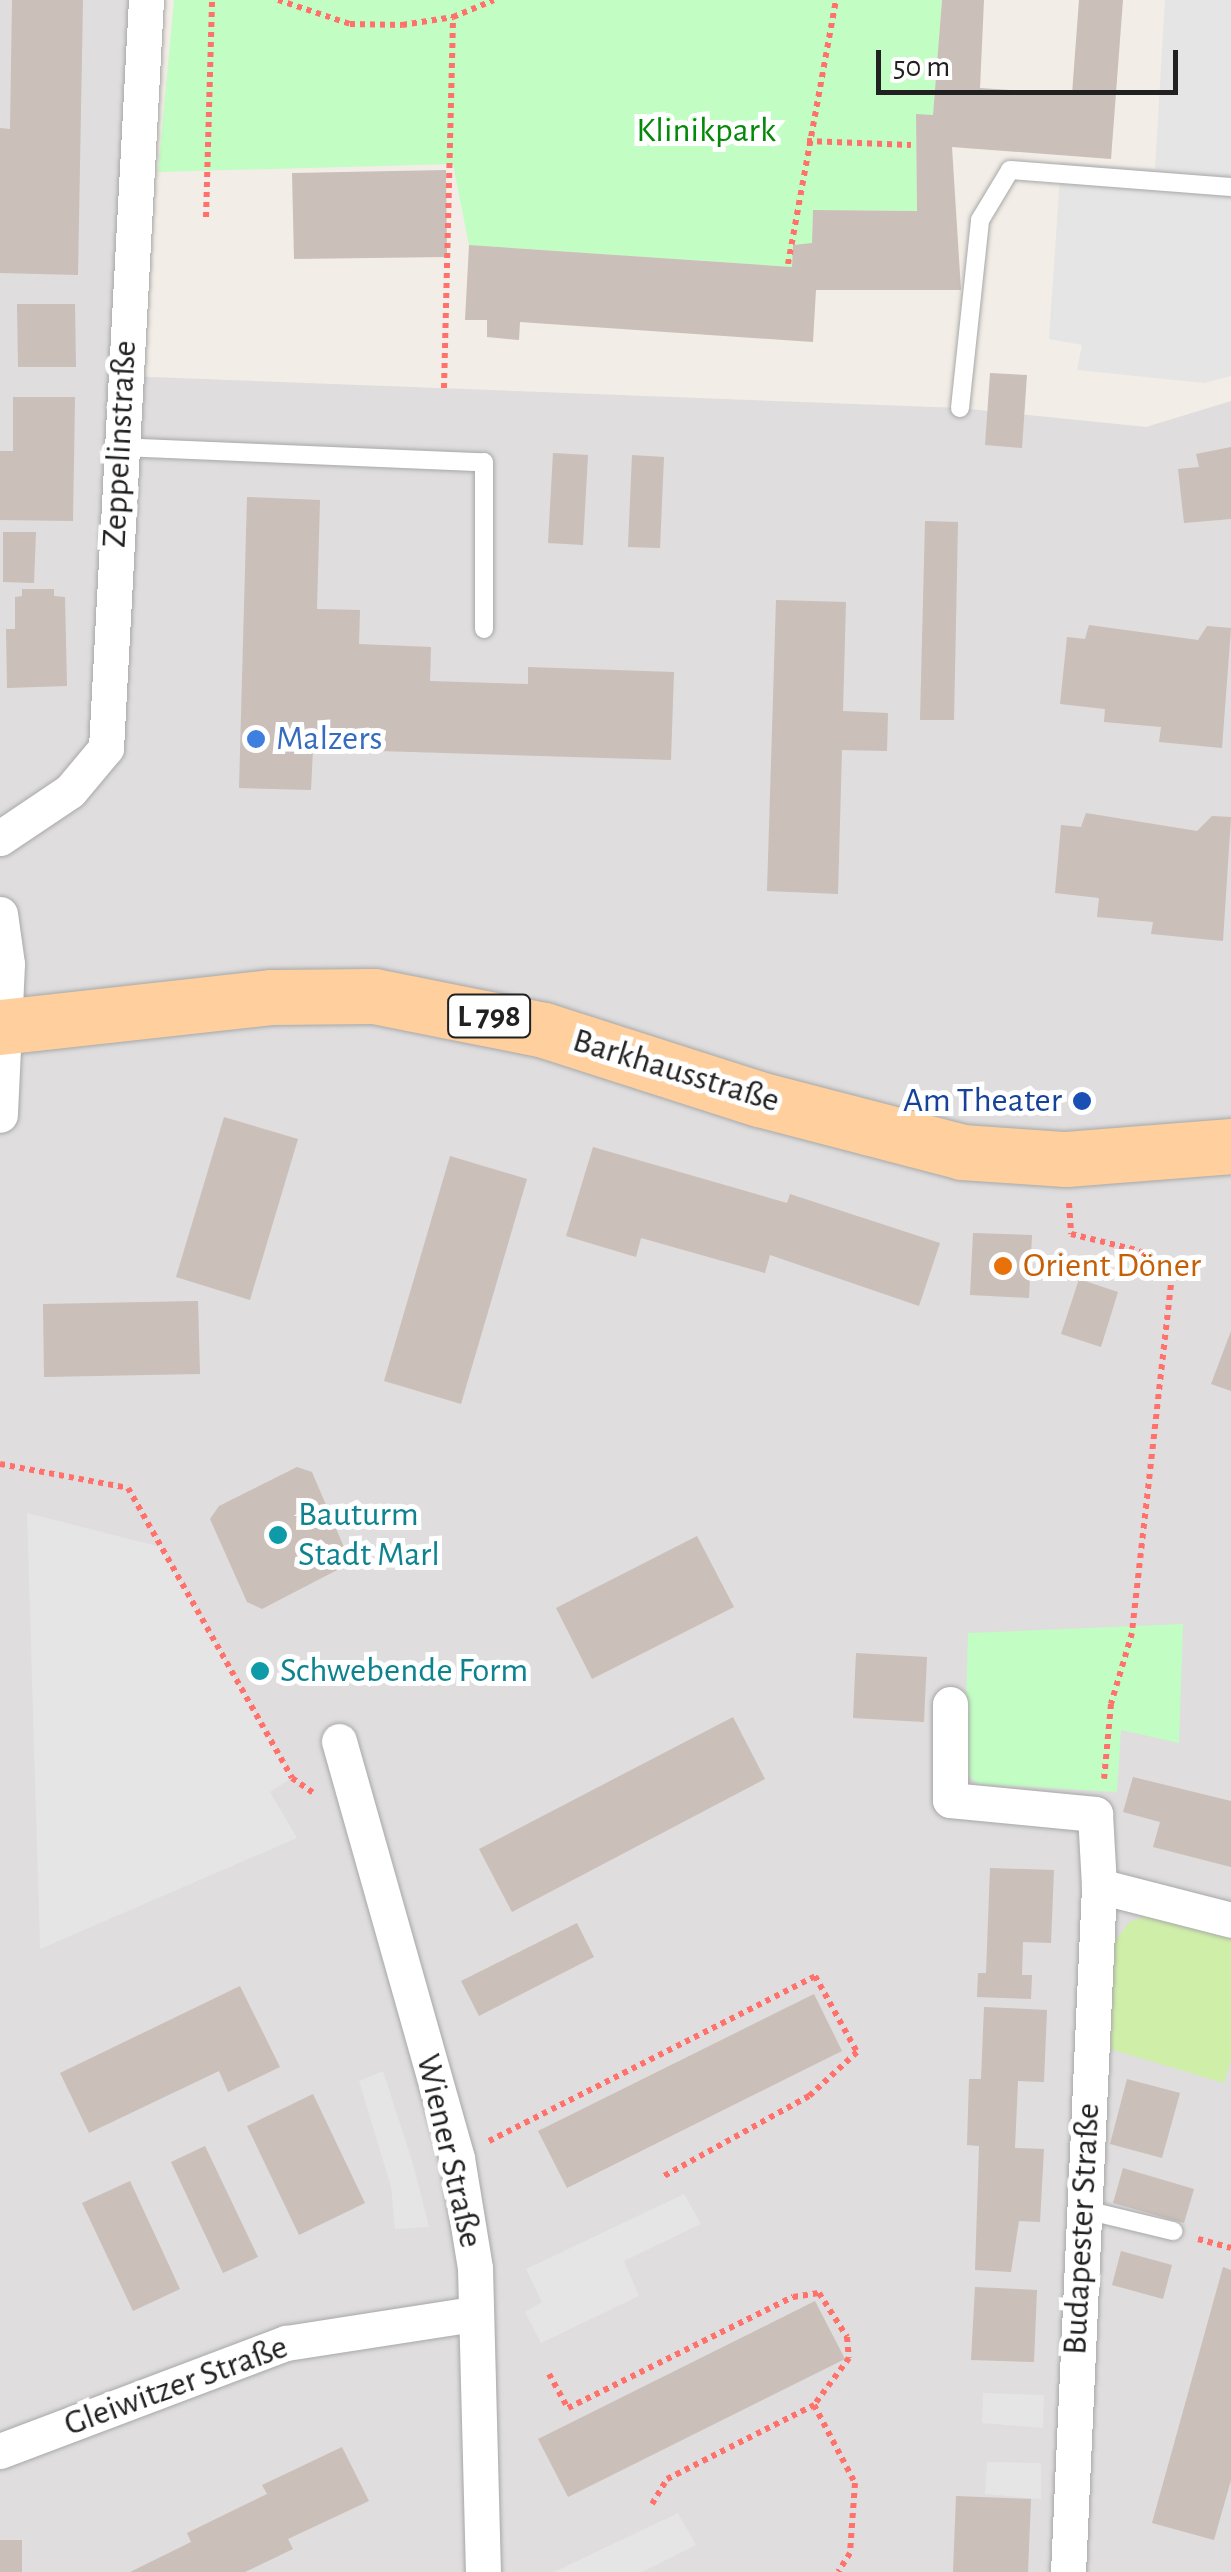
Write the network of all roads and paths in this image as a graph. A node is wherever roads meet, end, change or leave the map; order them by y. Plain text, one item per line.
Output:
1 (146, 0) edge
2 (212, 0) edge
3 (278, 0) edge
4 (494, 0) edge
5 (836, 0) edge
6 (453, 16) junction
7 (806, 141) junction
8 (911, 145) dead end
9 (1231, 187) edge
10 (206, 217) dead end
11 (788, 264) dead end
12 (444, 388) dead end
13 (960, 408) dead end
14 (119, 447) junction
15 (484, 630) dead end
16 (0, 838) edge
17 (0, 914) edge
18 (3, 1027) edge
19 (0, 1115) edge
20 (1231, 1146) edge
21 (1066, 1159) junction
22 (0, 1464) edge
23 (950, 1704) dead end
24 (339, 1741) dead end
25 (1094, 1814) junction
26 (362, 1825) junction
27 (1099, 1886) junction
28 (1231, 1920) edge
29 (457, 2158) junction
30 (662, 2176) dead end
31 (1082, 2209) junction
32 (1173, 2232) dead end
33 (1198, 2239) dead end
34 (1231, 2248) edge
35 (474, 2314) junction
36 (550, 2374) dead end
37 (814, 2404) junction
38 (0, 2451) edge
39 (652, 2504) dead end
40 (483, 2572) edge
41 (838, 2572) edge
42 (1068, 2572) edge

1 - 14 street, Zeppelinstraße
2 - 10 path
3 - 6 path
4 - 6 path
5 - 7 path
6 - 12 path
7 - 8 path
7 - 11 path
9 - 13 lane
14 - 15 lane
14 - 16 street, Zeppelinstraße
17 - 18 street
18 - 19 street
18 - 21 main road, Barkhausstraße / L 798
20 - 21 main road, Barkhausstraße / L 798
21 - 25 path
22 - 26 path
23 - 25 street
24 - 26 street, Wiener Straße
25 - 27 street, Budapester Straße
26 - 29 street, Wiener Straße
27 - 28 street
27 - 31 street, Budapester Straße
29 - 30 path
29 - 35 street, Wiener Straße
31 - 32 lane
31 - 42 street, Budapester Straße
33 - 34 path
35 - 38 street, Gleiwitzer Straße
35 - 40 street, Wiener Straße
36 - 37 path
37 - 39 path
37 - 41 path

